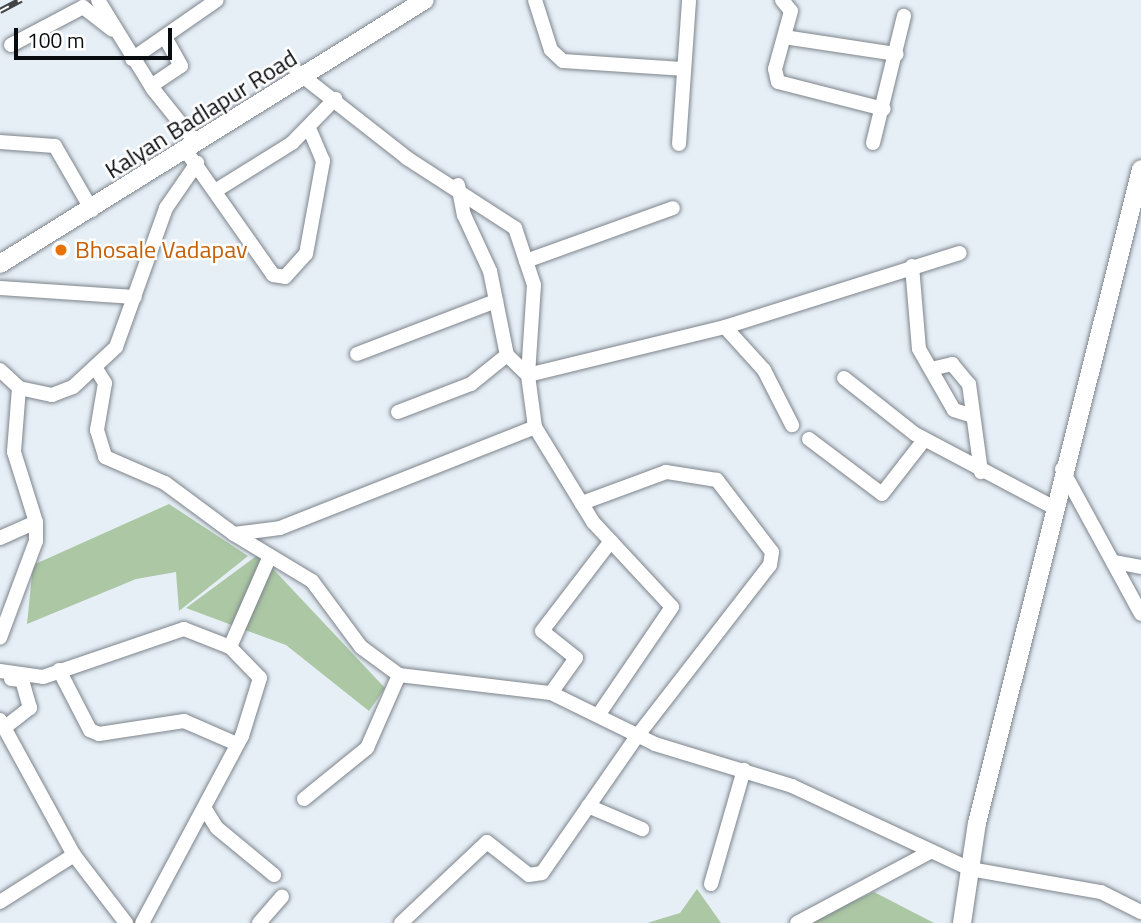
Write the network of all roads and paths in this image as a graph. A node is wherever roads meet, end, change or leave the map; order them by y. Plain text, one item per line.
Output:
1 (98, 0) edge
2 (107, 0) edge
3 (217, 0) edge
4 (407, 0) edge
5 (425, 0) edge
6 (535, 0) edge
7 (689, 0) edge
8 (789, 2) edge
9 (904, 16) dead end
10 (114, 27) junction
11 (164, 37) junction
12 (784, 37) junction
13 (11, 45) dead end
14 (897, 54) junction
15 (132, 59) junction
16 (682, 69) junction
17 (301, 74) junction
18 (151, 86) junction
19 (335, 99) junction
20 (884, 109) junction
21 (309, 128) junction
22 (0, 142) edge
23 (873, 143) dead end
24 (678, 144) dead end
25 (193, 148) junction
26 (1141, 169) edge
27 (458, 185) junction
28 (215, 191) junction
29 (90, 204) junction
30 (673, 208) dead end
31 (960, 253) dead end
32 (5, 254) edge
33 (526, 261) junction
34 (912, 266) junction
35 (0, 288) edge
36 (135, 297) junction
37 (496, 301) junction
38 (725, 327) junction
39 (357, 354) dead end
40 (507, 355) junction
41 (95, 367) junction
42 (931, 369) junction
43 (0, 370) edge
44 (528, 375) junction
45 (844, 378) dead end
46 (19, 388) junction
47 (398, 412) dead end
48 (969, 415) junction
49 (792, 425) dead end
50 (534, 427) junction
51 (808, 439) dead end
52 (923, 440) junction
53 (1062, 469) junction
54 (981, 472) junction
55 (582, 503) junction
56 (1053, 506) junction
57 (36, 522) junction
58 (233, 534) junction
59 (0, 538) edge
60 (611, 541) junction
61 (270, 556) junction
62 (1115, 562) junction
63 (1141, 567) edge
64 (1141, 614) edge
65 (0, 638) edge
66 (230, 648) junction
67 (59, 670) junction
68 (0, 671) edge
69 (399, 675) junction
70 (0, 679) edge
71 (551, 693) junction
72 (599, 714) junction
73 (2, 724) edge
74 (638, 735) junction
75 (237, 744) junction
76 (744, 770) junction
77 (304, 799) dead end
78 (589, 806) junction
79 (205, 809) junction
80 (642, 829) dead end
81 (930, 852) junction
82 (74, 855) junction
83 (970, 869) junction
84 (274, 875) dead end
85 (711, 884) dead end
86 (282, 897) dead end
87 (0, 902) edge
88 (1141, 912) edge
89 (126, 923) edge
90 (142, 923) edge
91 (259, 923) edge
92 (401, 923) edge
93 (797, 923) edge
94 (962, 923) edge

1 - 10 street
2 - 10 street
3 - 11 street
4 - 17 main road
5 - 17 main road, Kalyan Badlapur Road
6 - 16 street
7 - 16 street
8 - 12 street
9 - 14 street
10 - 13 street
10 - 15 street
11 - 15 street
11 - 18 street
12 - 14 street
12 - 20 street
14 - 20 street
15 - 18 street
16 - 24 street
17 - 19 street
17 - 25 main road, Kalyan Badlapur Road
18 - 25 street
19 - 21 street
19 - 27 street
20 - 23 street
21 - 28 street
21 - 28 street
22 - 29 street
25 - 28 street
25 - 29 main road, Kalyan Badlapur Road
25 - 36 street
26 - 53 main road
27 - 33 street
27 - 37 street
29 - 32 main road, Kalyan Badlapur Road
30 - 33 street
31 - 34 street
33 - 44 street
34 - 38 street
34 - 42 street
35 - 36 street
36 - 41 street
37 - 39 street
37 - 40 street
38 - 44 street
38 - 49 street
40 - 44 street
40 - 47 street
41 - 46 street
41 - 58 street
42 - 48 street
42 - 48 street
43 - 46 street
44 - 50 street
45 - 52 street
46 - 57 street
48 - 54 street
50 - 55 street
50 - 58 street
51 - 52 street
52 - 54 street
53 - 56 main road
53 - 62 street
54 - 56 street
55 - 60 street
55 - 74 street
56 - 83 main road
57 - 59 street
57 - 65 street
58 - 61 street
60 - 71 street
60 - 72 street
61 - 66 street
61 - 69 street
62 - 63 street
62 - 64 street
66 - 67 street
66 - 75 street
67 - 68 street
67 - 75 street
69 - 71 street
69 - 77 street
70 - 73 street
71 - 72 street
72 - 74 street
73 - 82 street
74 - 76 street
74 - 78 street
75 - 79 street
76 - 81 street
76 - 85 street
78 - 80 street
78 - 92 street
79 - 84 street
79 - 90 street
81 - 83 street
81 - 93 street
82 - 87 street
82 - 89 street
83 - 88 street
83 - 94 main road
86 - 91 street

